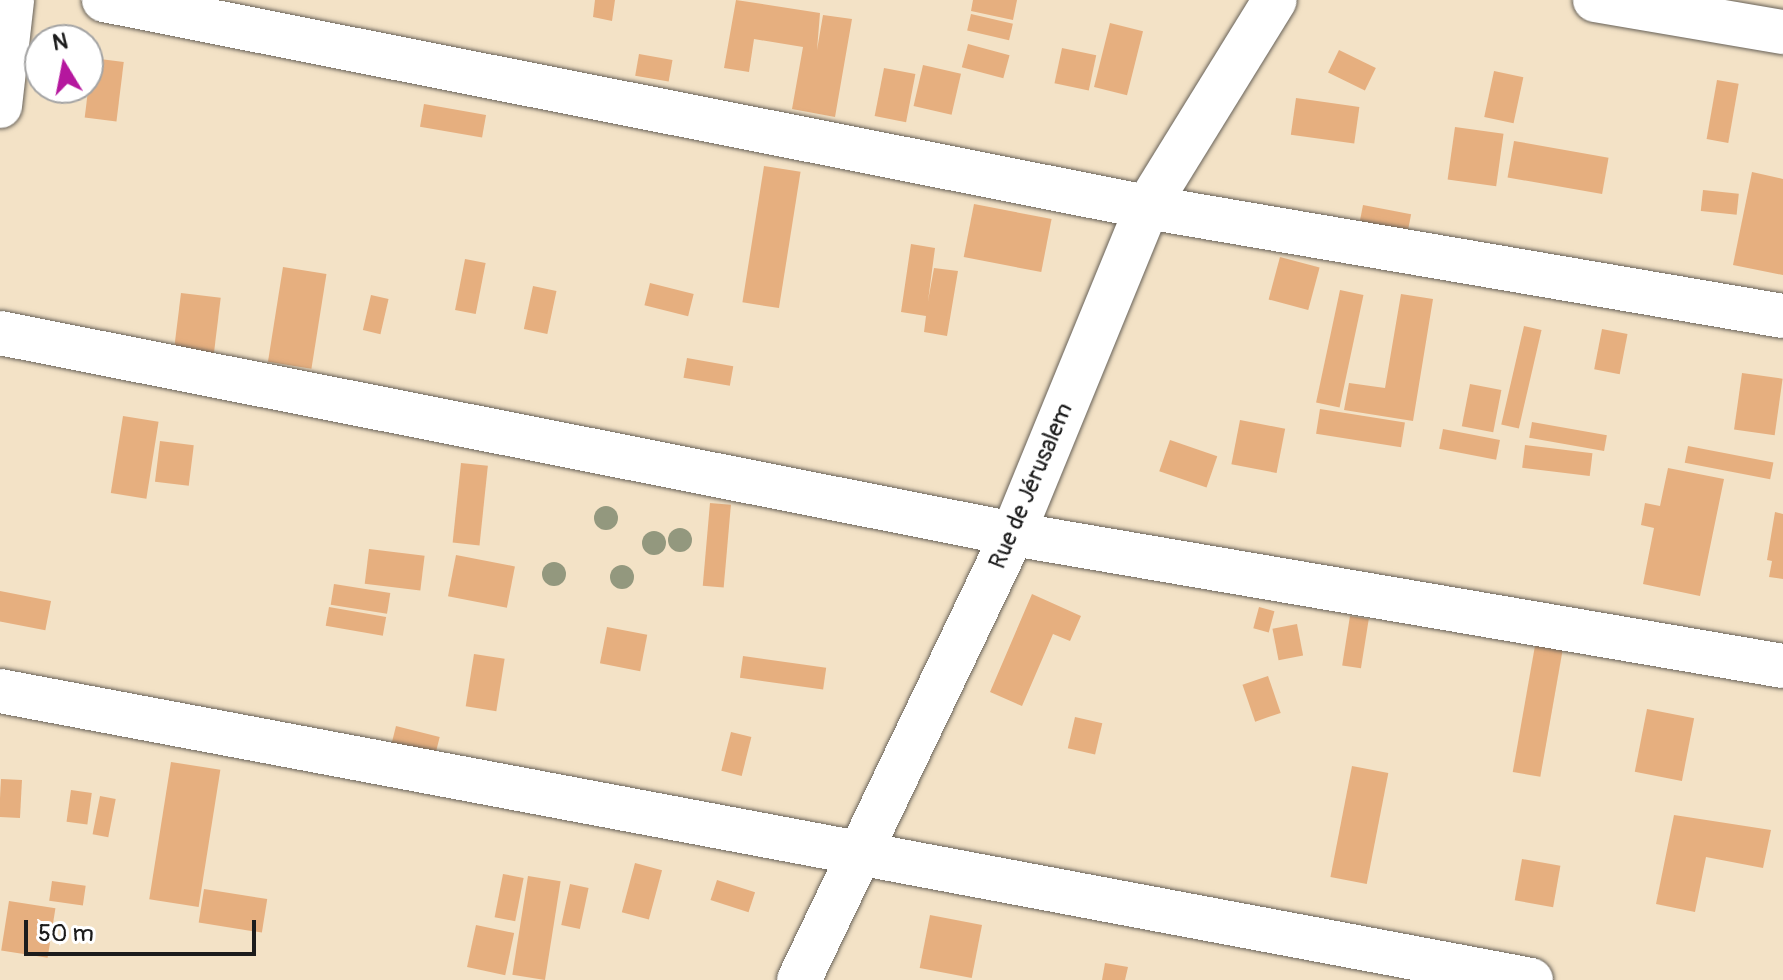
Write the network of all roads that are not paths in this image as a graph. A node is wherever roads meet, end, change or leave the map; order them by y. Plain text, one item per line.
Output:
1 (12, 0) edge
2 (104, 0) edge
3 (1275, 0) edge
4 (1595, 0) edge
5 (1783, 32) edge
6 (0, 106) edge
7 (1147, 207) junction
8 (1783, 316) edge
9 (0, 333) edge
10 (1013, 534) junction
11 (1783, 666) edge
12 (0, 691) edge
13 (863, 853) junction
14 (799, 980) edge
15 (1531, 980) edge

1 - 6 street
2 - 7 street
3 - 7 street, Rue de Jérusalem
4 - 5 street
7 - 8 street
7 - 10 street, Rue de Jérusalem
9 - 10 street
10 - 11 street
10 - 13 street, Rue de Jérusalem
12 - 13 street
13 - 14 street, Rue de Jérusalem
13 - 15 street

